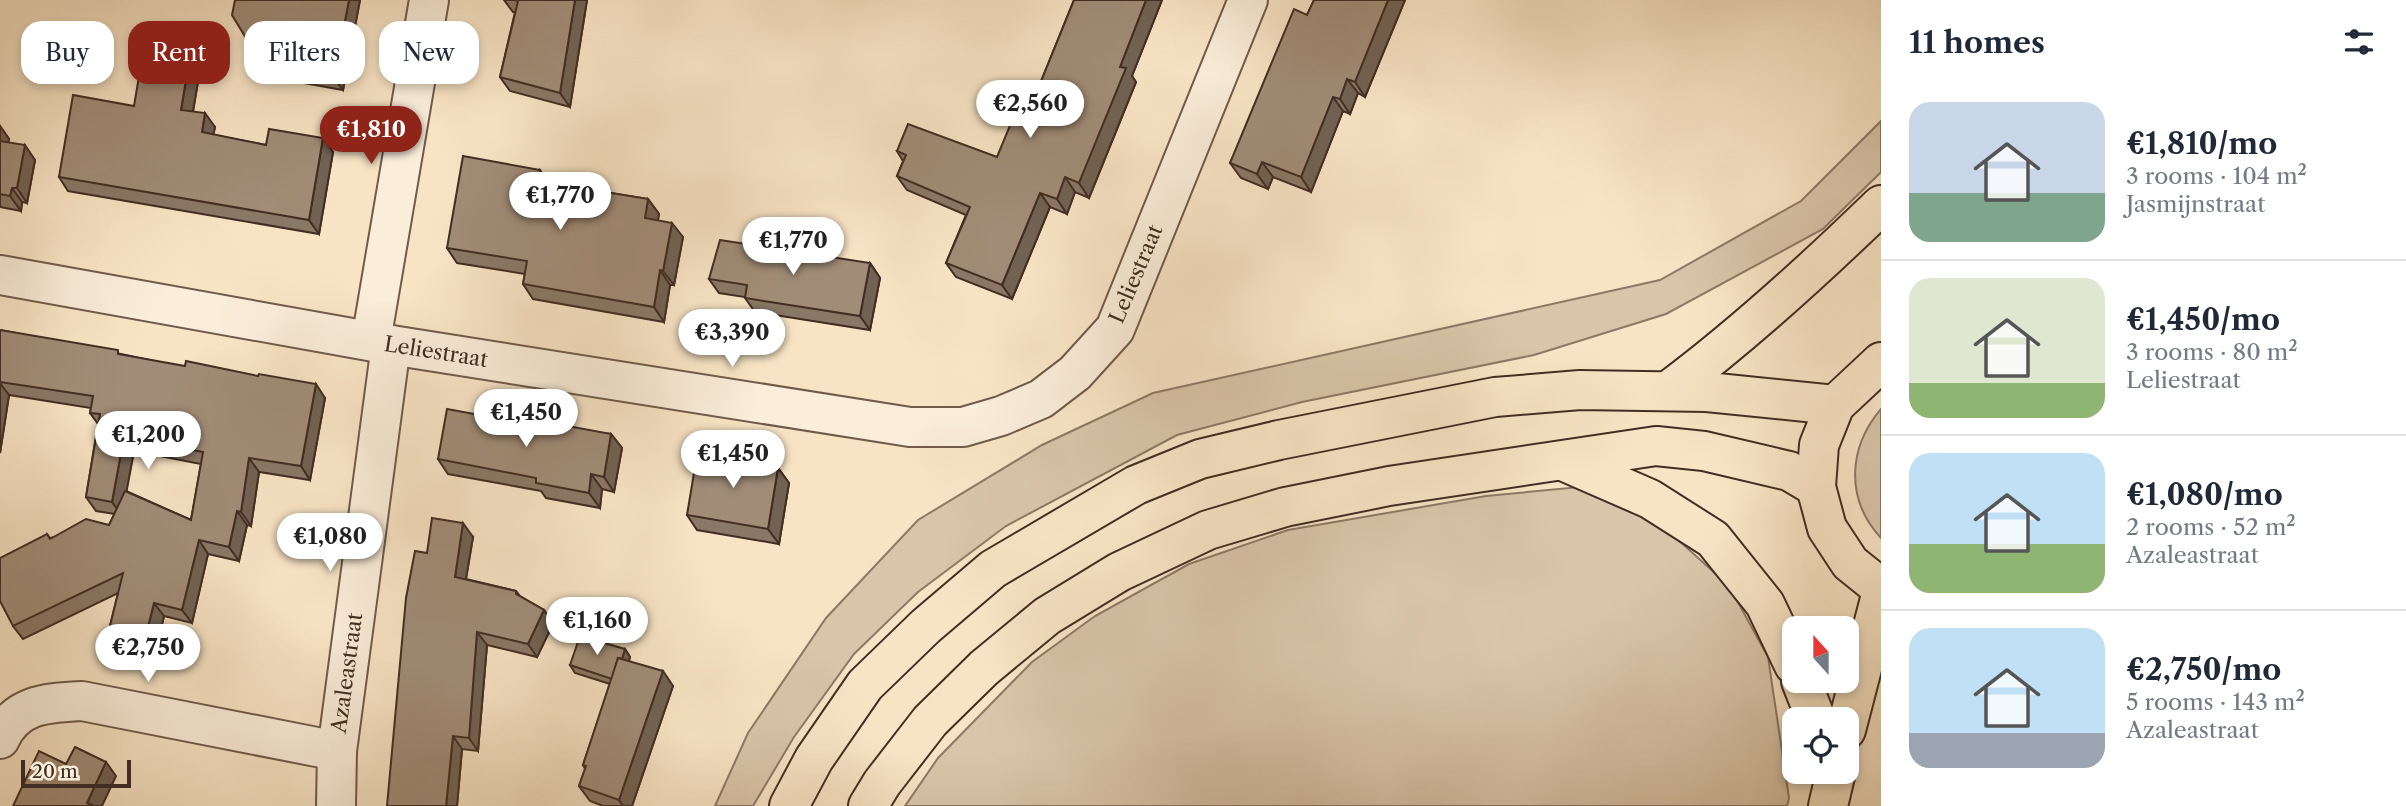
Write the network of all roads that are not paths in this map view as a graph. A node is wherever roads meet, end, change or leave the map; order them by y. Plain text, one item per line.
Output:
1 (429, 0) edge
2 (1248, 0) edge
3 (1881, 205) edge
4 (0, 275) edge
5 (381, 343) junction
6 (1881, 362) edge
7 (1668, 391) junction
8 (1835, 405) junction
9 (1563, 461) junction
10 (1816, 487) junction
11 (1881, 588) edge
12 (1881, 595) edge
13 (1782, 639) edge
14 (1852, 707) edge
15 (0, 739) edge
16 (337, 751) junction
17 (336, 806) edge
18 (789, 806) edge
19 (868, 806) edge

1 - 5 street, Azaleastraat
2 - 5 street, Leliestraat
3 - 7 highway
4 - 5 street, Leliestraat
5 - 16 street, Azaleastraat
6 - 8 highway
7 - 8 highway
7 - 18 highway
8 - 10 highway
9 - 10 highway
9 - 13 highway
9 - 19 highway
10 - 11 highway
12 - 14 highway
15 - 16 street, Azaleastraat
16 - 17 street, Azaleastraat

